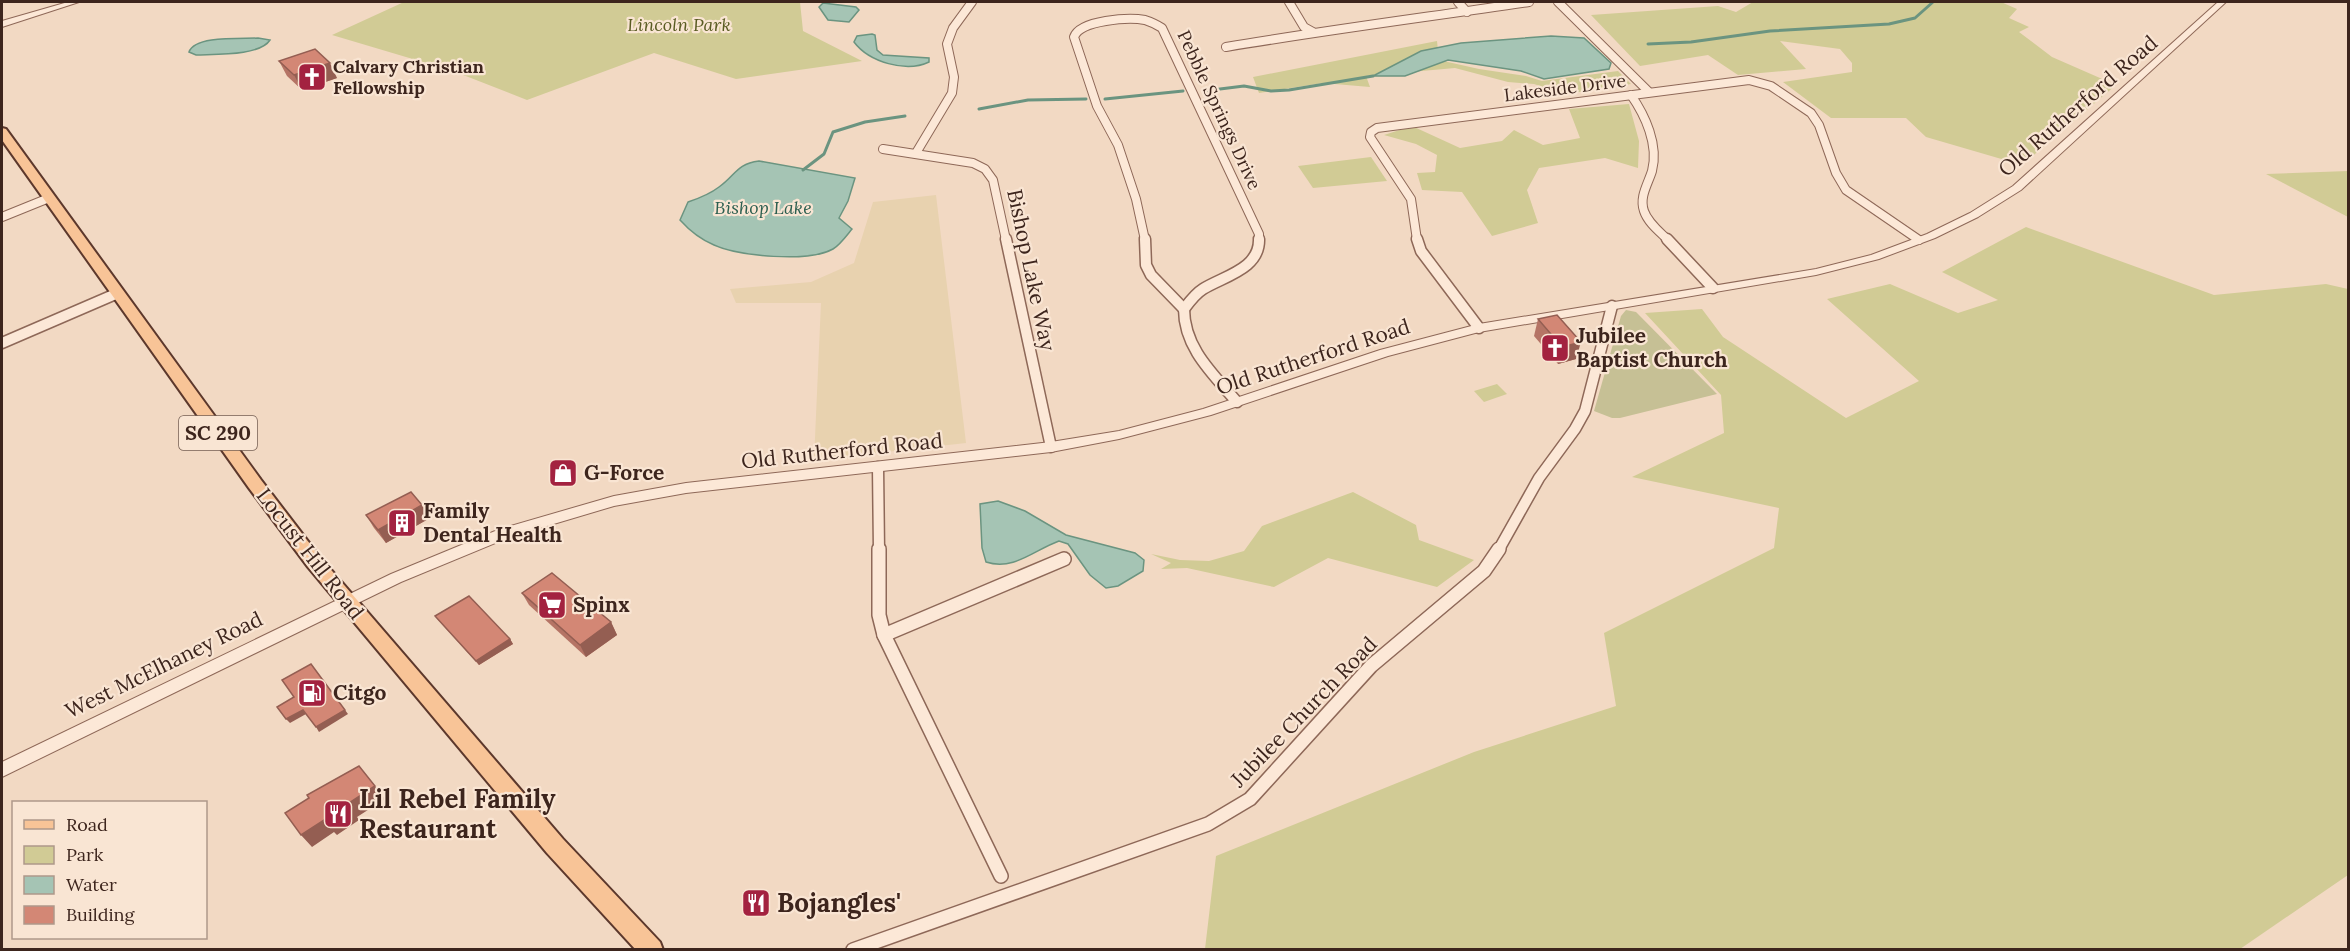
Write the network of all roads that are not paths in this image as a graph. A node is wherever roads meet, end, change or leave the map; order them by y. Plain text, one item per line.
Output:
1 (75, 2) edge
2 (972, 2) edge
3 (1289, 2) edge
4 (1458, 2) edge
5 (1529, 2) edge
6 (1558, 2) edge
7 (2222, 2) edge
8 (1467, 12) junction
9 (2, 24) edge
10 (1314, 32) junction
11 (1226, 47) dead end
12 (1648, 92) junction
13 (1631, 95) junction
14 (2, 132) edge
15 (883, 149) dead end
16 (916, 153) junction
17 (50, 198) junction
18 (2, 217) edge
19 (1919, 240) junction
20 (1713, 288) junction
21 (118, 293) junction
22 (1612, 306) junction
23 (1184, 309) junction
24 (1479, 328) junction
25 (2, 343) edge
26 (1237, 402) junction
27 (1050, 447) junction
28 (878, 467) junction
29 (1064, 558) dead end
30 (346, 602) junction
31 (884, 635) junction
32 (2, 770) edge
33 (1001, 876) dead end
34 (652, 950) edge
35 (853, 950) edge

1 - 9 street
2 - 16 street
3 - 10 street
4 - 8 street
5 - 8 street
6 - 12 street
7 - 19 street, Old Rutherford Road
8 - 10 street
10 - 11 street
12 - 13 street, Lakeside Drive
12 - 19 street, Lakeside Drive
13 - 20 street
13 - 24 street, Lakeside Drive
14 - 17 main road, Locust Hill Road / SC 290
15 - 16 street, Bishop Lake Way
16 - 27 street, Bishop Lake Way
17 - 18 street
17 - 21 main road, Locust Hill Road / SC 290
19 - 20 street, Old Rutherford Road
20 - 22 street, Old Rutherford Road
21 - 25 street
21 - 30 main road, Locust Hill Road / SC 290
22 - 24 street, Old Rutherford Road
22 - 35 street, Jubilee Church Road
23 - 23 street, Pebble Springs Drive
23 - 26 street
24 - 26 street, Old Rutherford Road
26 - 27 street, Old Rutherford Road
27 - 28 street, Old Rutherford Road
28 - 30 street, Old Rutherford Road
28 - 31 street
29 - 31 street
30 - 32 street, West McElhaney Road
30 - 34 main road, Locust Hill Road / SC 290
31 - 33 street

